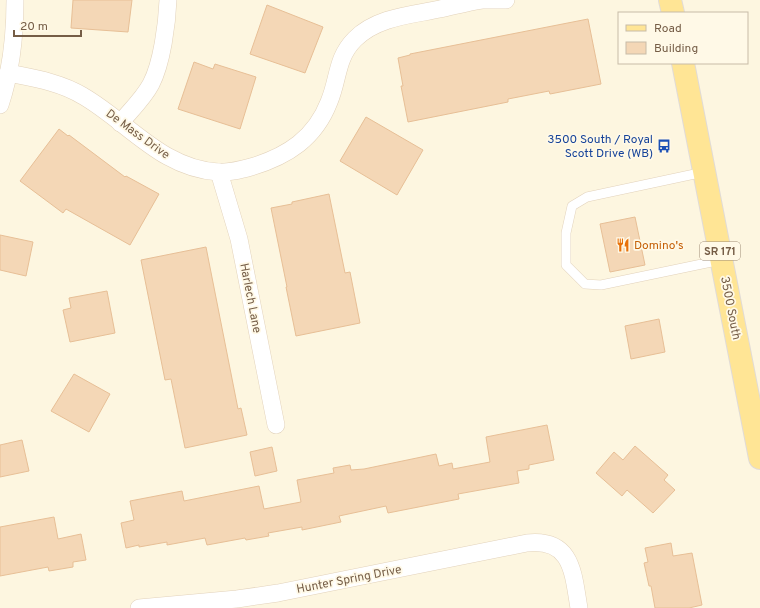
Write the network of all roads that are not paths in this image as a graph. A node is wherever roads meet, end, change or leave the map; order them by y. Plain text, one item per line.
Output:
1 (15, 0) edge
2 (168, 0) edge
3 (482, 0) edge
4 (506, 0) edge
5 (670, 0) edge
6 (673, 12) edge
7 (683, 64) edge
8 (8, 73) junction
9 (0, 104) edge
10 (120, 123) junction
11 (219, 172) junction
12 (704, 172) junction
13 (722, 260) junction
14 (276, 425) dead end
15 (760, 458) edge
16 (238, 603) edge
17 (139, 608) edge
18 (579, 608) edge

1 - 8 street
2 - 10 street
3 - 4 street, De Mass Drive
3 - 11 street, De Mass Drive
5 - 6 main road
7 - 12 main road, 3500 South / SR 171
8 - 9 street
8 - 10 street, De Mass Drive
10 - 11 street, De Mass Drive
11 - 14 street, Harlech Lane
12 - 13 main road, 3500 South / SR 171
12 - 13 lane
13 - 15 main road, 3500 South / SR 171
16 - 17 street, Hunter Spring Drive
16 - 18 street, Hunter Spring Drive

